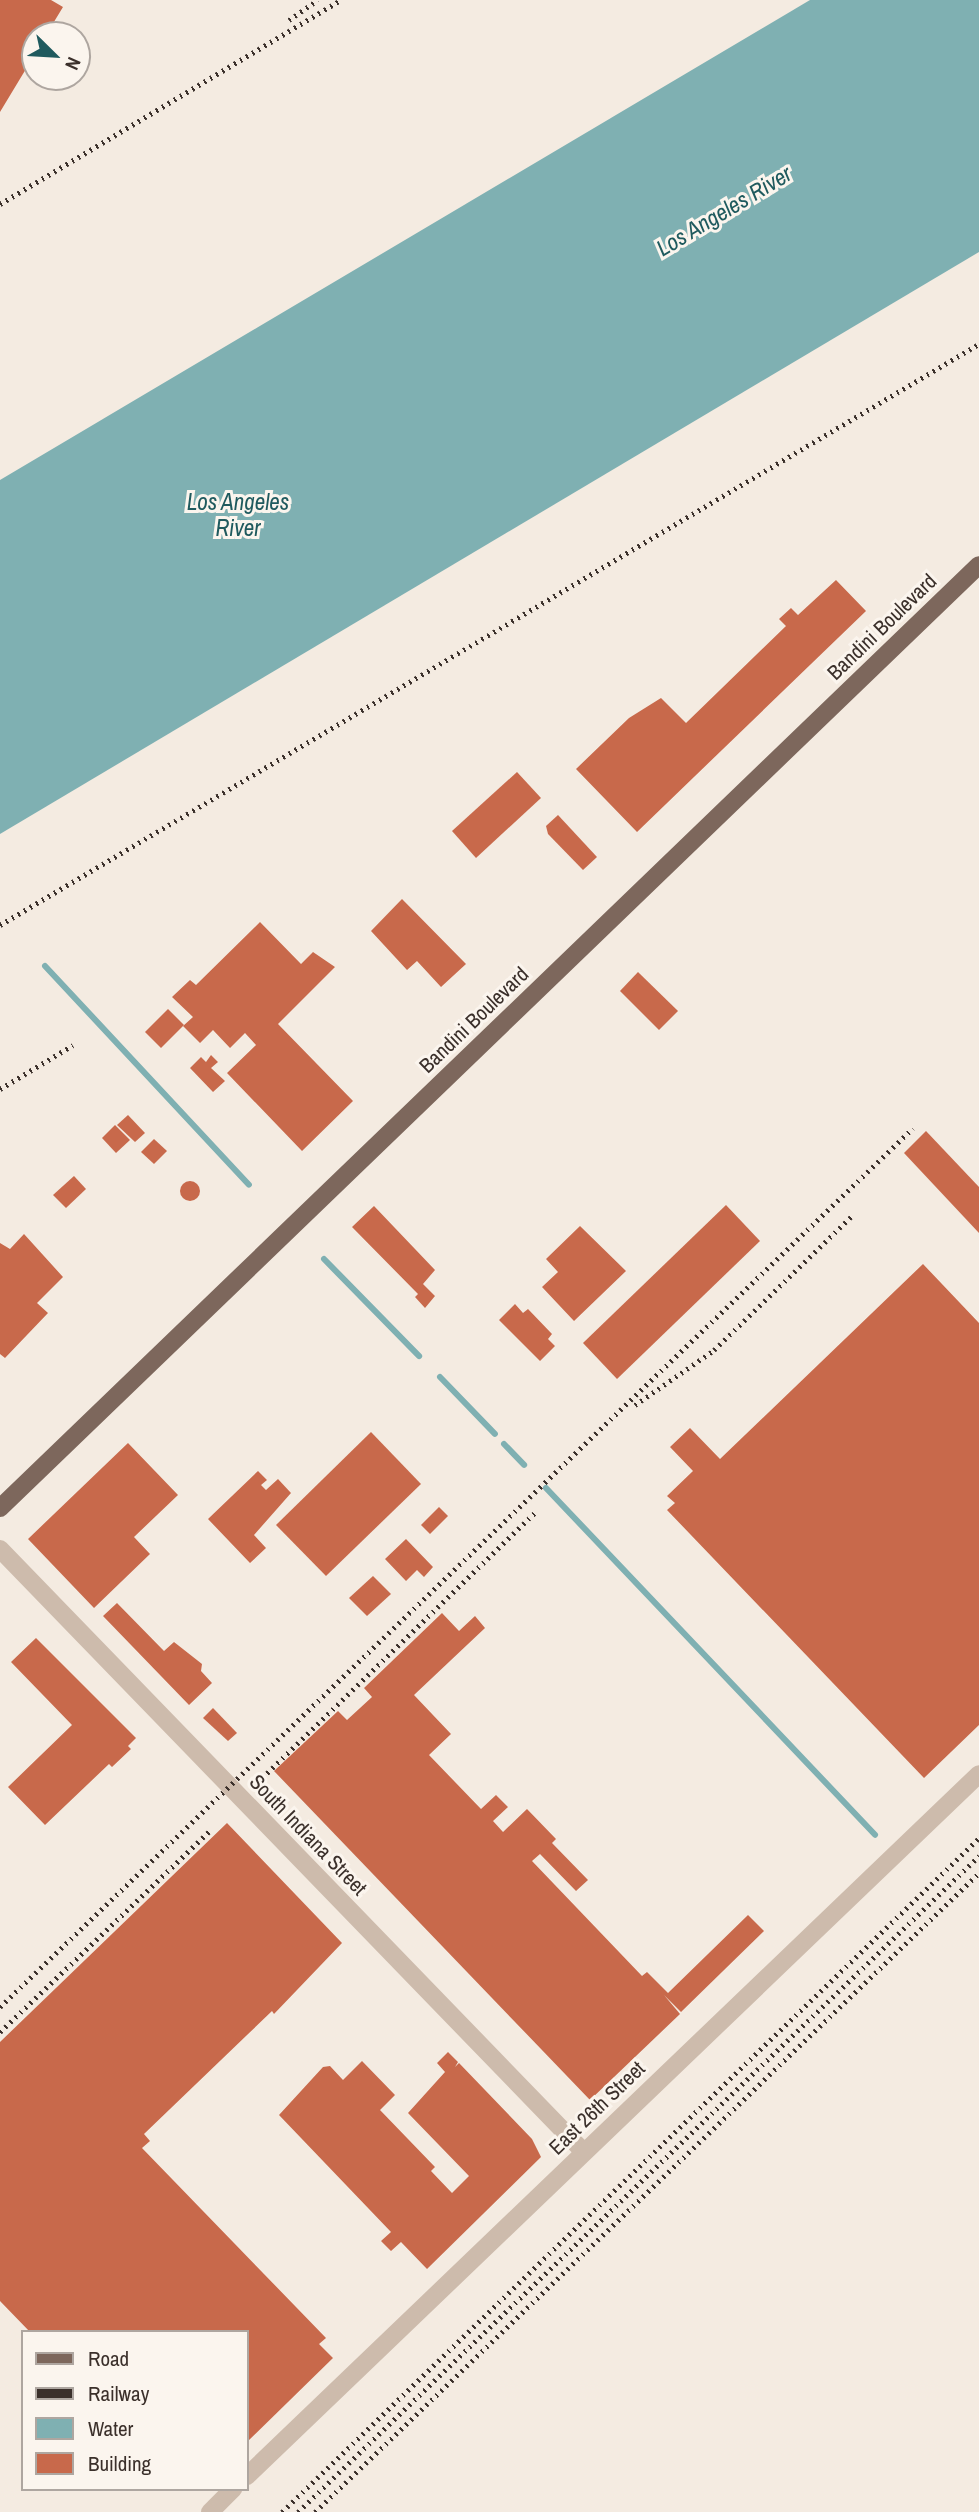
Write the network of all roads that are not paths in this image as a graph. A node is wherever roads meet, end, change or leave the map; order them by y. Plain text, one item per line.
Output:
1 (979, 565) edge
2 (0, 1508) edge
3 (0, 1549) edge
4 (979, 1774) edge
5 (584, 2152) junction
6 (248, 2475) edge
7 (231, 2491) edge
8 (210, 2512) edge

1 - 2 main road, Bandini Boulevard
3 - 5 street, South Indiana Street
4 - 5 street, East 26th Street
5 - 6 street, East 26th Street
7 - 8 street

